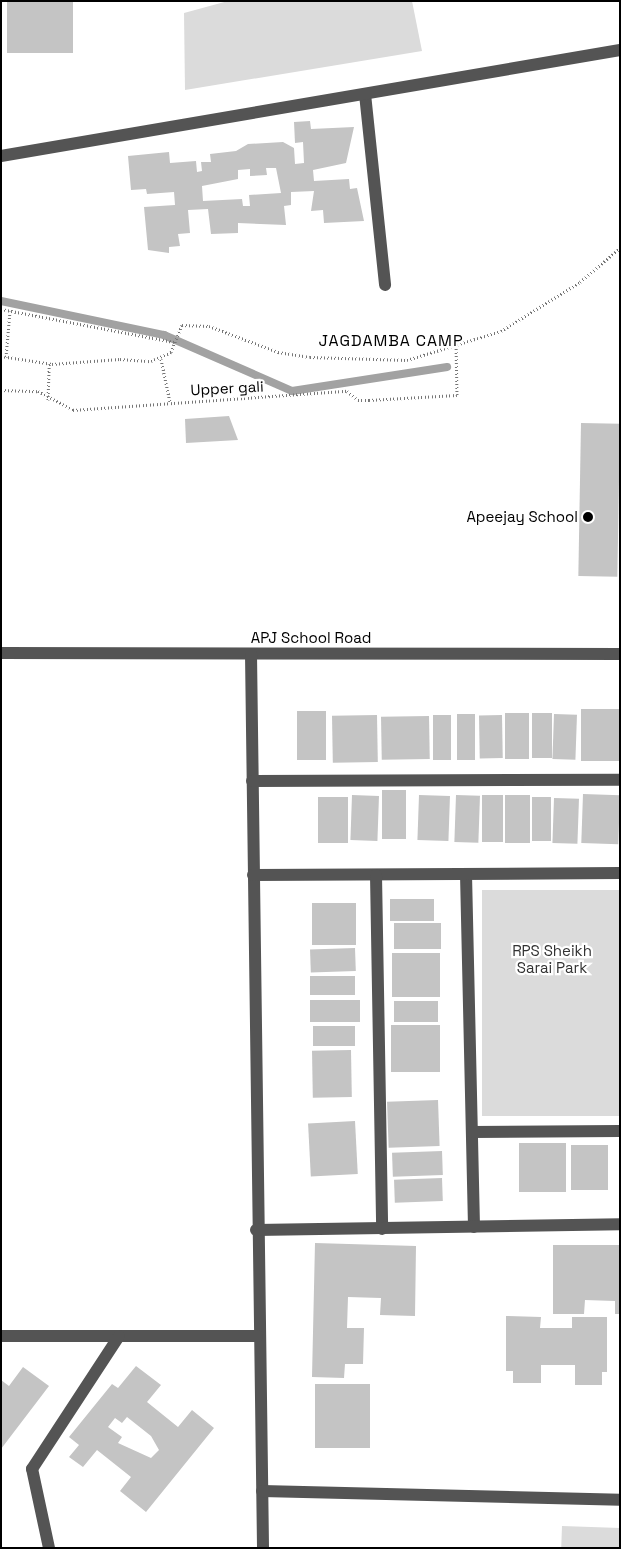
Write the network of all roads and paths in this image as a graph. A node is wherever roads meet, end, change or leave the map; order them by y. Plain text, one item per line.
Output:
1 (620, 50) edge
2 (365, 94) junction
3 (1, 156) edge
4 (620, 248) edge
5 (385, 285) dead end
6 (1, 309) edge
7 (10, 311) junction
8 (174, 342) junction
9 (456, 345) junction
10 (1, 356) edge
11 (6, 357) junction
12 (161, 359) junction
13 (49, 364) junction
14 (1, 390) edge
15 (48, 400) junction
16 (170, 402) junction
17 (1, 653) edge
18 (251, 654) junction
19 (620, 654) edge
20 (620, 780) edge
21 (252, 781) junction
22 (620, 873) edge
23 (376, 874) junction
24 (466, 874) junction
25 (253, 875) junction
26 (620, 1131) edge
27 (472, 1132) junction
28 (620, 1224) edge
29 (474, 1227) junction
30 (382, 1229) junction
31 (256, 1230) junction
32 (1, 1336) edge
33 (119, 1336) junction
34 (257, 1336) junction
35 (262, 1491) junction
36 (620, 1500) edge
37 (49, 1548) edge
38 (263, 1548) edge

1 - 2 street
2 - 3 street
2 - 5 street
4 - 9 path
6 - 7 path
7 - 8 path
7 - 11 path
8 - 9 path
8 - 12 path
9 - 16 path, Upper gali
10 - 11 path
11 - 13 path
12 - 13 path
12 - 16 path
13 - 15 path
14 - 15 path, Upper gali
15 - 16 path, Upper gali
17 - 18 street, APJ School Road
18 - 19 street, APJ School Road
18 - 21 street
20 - 21 street
21 - 25 street
22 - 24 street
23 - 24 street
23 - 25 street
23 - 30 street
24 - 27 street
25 - 31 street
26 - 27 street
27 - 29 street
28 - 29 street
29 - 30 street
30 - 31 street
31 - 34 street
32 - 33 street
33 - 34 street
33 - 37 street
34 - 35 street
35 - 36 street
35 - 38 street

